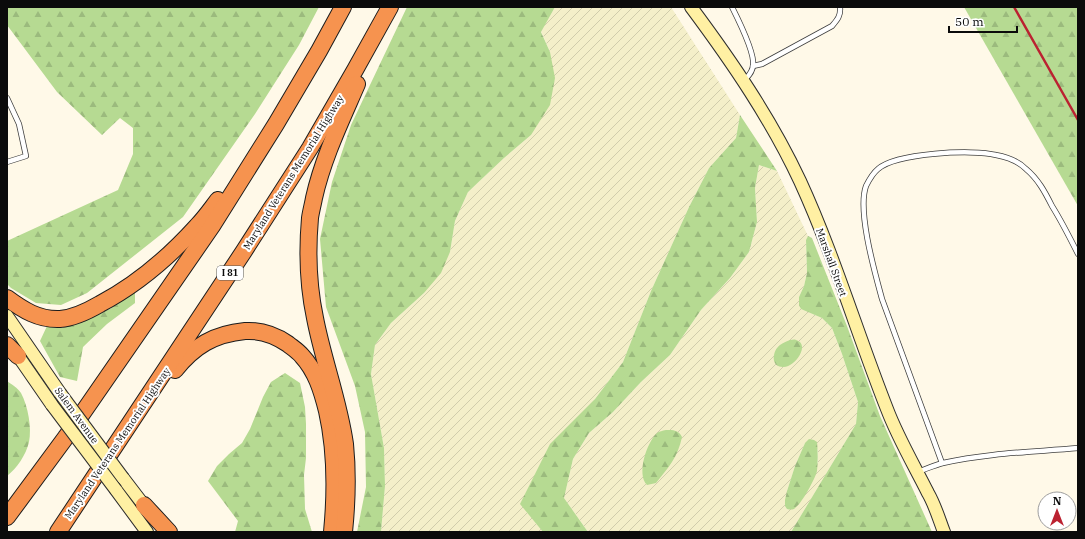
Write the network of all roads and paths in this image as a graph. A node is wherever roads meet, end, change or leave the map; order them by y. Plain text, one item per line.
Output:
1 (343, 7) edge
2 (390, 7) edge
3 (691, 7) edge
4 (732, 7) edge
5 (840, 7) edge
6 (754, 66) junction
7 (744, 81) junction
8 (7, 98) edge
9 (276, 124) junction
10 (7, 162) edge
11 (1078, 254) edge
12 (7, 298) edge
13 (7, 316) edge
14 (7, 341) edge
15 (12, 350) edge
16 (66, 437) junction
17 (117, 443) junction
18 (1078, 448) edge
19 (942, 463) junction
20 (917, 472) junction
21 (7, 501) edge
22 (144, 505) junction
23 (7, 517) edge
24 (58, 532) edge
25 (147, 532) edge
26 (164, 532) edge
27 (168, 532) edge
28 (332, 532) edge
29 (344, 532) edge
30 (944, 532) edge

1 - 9 highway
2 - 17 highway, Maryland Veterans Memorial Highway / I 81
2 - 29 highway
3 - 7 main road, Marshall Street
4 - 6 lane
5 - 6 lane
6 - 7 lane
7 - 20 main road, Marshall Street
8 - 10 lane
9 - 12 highway
9 - 16 highway
11 - 19 lane
13 - 22 main road, Salem Avenue, bridge
14 - 15 main road, Salem Avenue
15 - 25 main road, Salem Avenue, bridge
16 - 21 highway
16 - 23 highway
17 - 24 highway, Maryland Veterans Memorial Highway / I 81
17 - 28 highway
18 - 19 lane
19 - 20 lane
20 - 30 main road, Marshall Street
22 - 26 main road, Salem Avenue
22 - 27 highway

